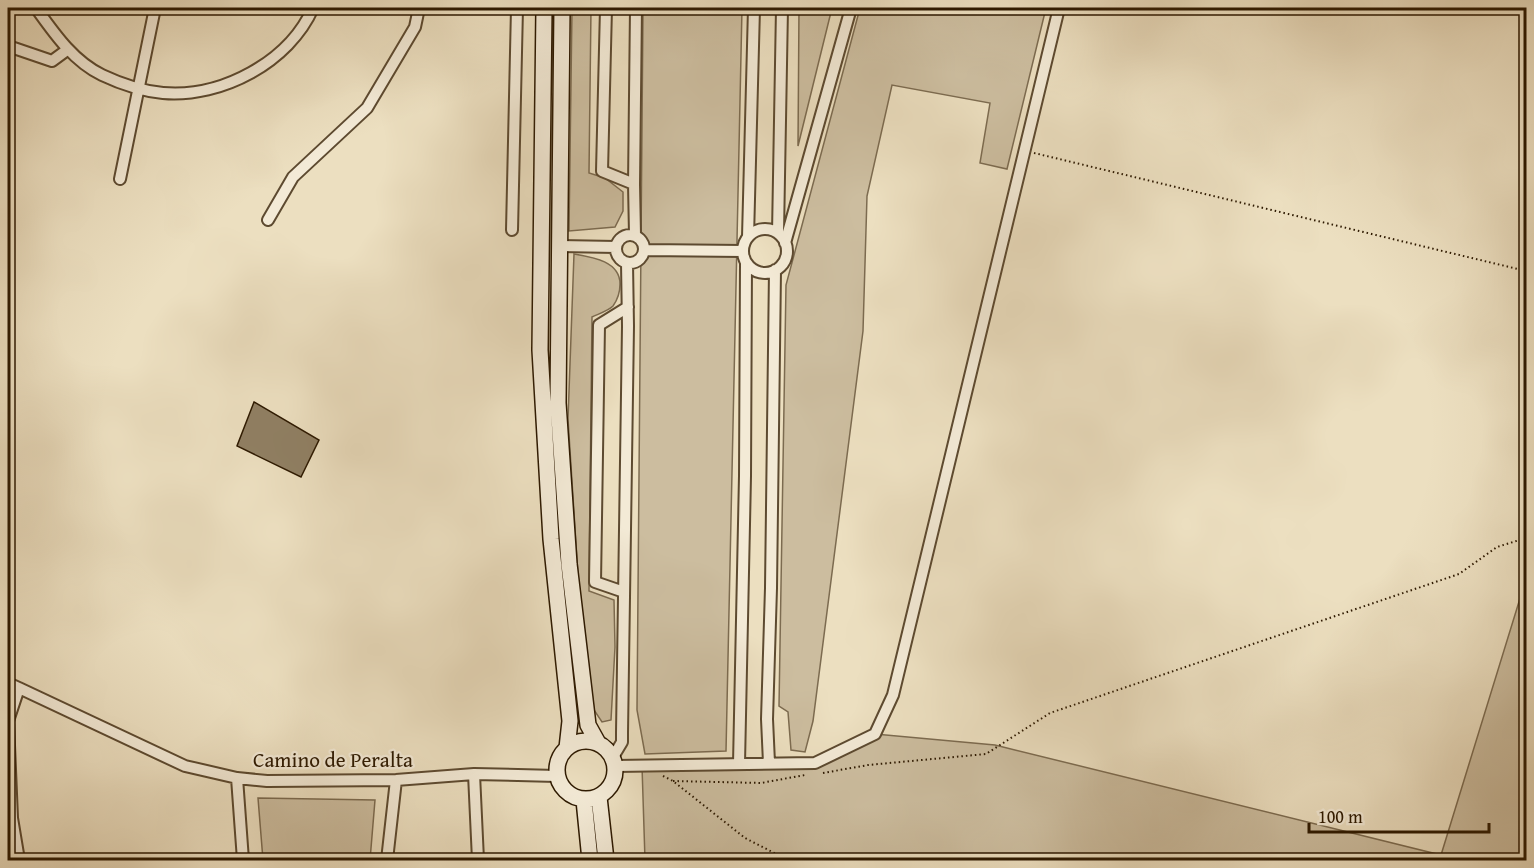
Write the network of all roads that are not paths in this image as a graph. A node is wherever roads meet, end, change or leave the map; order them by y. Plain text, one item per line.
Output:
1 (36, 8) edge
2 (155, 8) edge
3 (313, 8) edge
4 (419, 8) edge
5 (518, 8) edge
6 (544, 8) edge
7 (562, 8) edge
8 (606, 8) edge
9 (636, 8) edge
10 (754, 8) edge
11 (782, 8) edge
12 (851, 8) edge
13 (1059, 8) edge
14 (8, 46) edge
15 (67, 50) junction
16 (139, 89) junction
17 (120, 179) dead end
18 (634, 184) junction
19 (268, 220) dead end
20 (512, 230) dead end
21 (778, 233) junction
22 (635, 235) junction
23 (748, 237) junction
24 (785, 243) junction
25 (560, 246) junction
26 (616, 247) junction
27 (645, 250) junction
28 (744, 256) junction
29 (627, 263) junction
30 (775, 270) junction
31 (628, 307) junction
32 (624, 592) junction
33 (8, 683) edge
34 (19, 688) junction
35 (8, 728) edge
36 (598, 743) junction
37 (567, 748) junction
38 (614, 761) junction
39 (739, 764) junction
40 (769, 764) junction
41 (474, 774) junction
42 (557, 776) junction
43 (237, 778) junction
44 (396, 780) junction
45 (592, 799) junction
46 (19, 861) edge
47 (243, 861) edge
48 (387, 861) edge
49 (478, 861) edge
50 (590, 861) edge
51 (606, 861) edge

1 - 15 street
2 - 16 street
3 - 16 street
4 - 19 street
5 - 20 street
6 - 37 street
7 - 25 street
8 - 18 street
9 - 18 street
10 - 23 street
11 - 21 street
12 - 24 street
13 - 40 street
14 - 15 street
15 - 16 street
16 - 17 street
18 - 22 street
21 - 23 street
21 - 24 street
22 - 26 street
22 - 27 street
23 - 28 street
24 - 30 street
25 - 26 street
25 - 36 street
26 - 29 street
27 - 28 street
27 - 29 street
28 - 30 street
28 - 39 street
29 - 31 street
30 - 40 street
31 - 32 street
31 - 32 street
32 - 38 street
33 - 34 street, Camino de Peralta
34 - 35 street
34 - 43 street, Camino de Peralta
35 - 46 street
36 - 37 street
36 - 38 street
37 - 42 street
38 - 39 street
38 - 45 street
39 - 40 street
41 - 42 street, Camino de Peralta
41 - 44 street, Camino de Peralta
41 - 49 street
42 - 45 street
43 - 44 street, Camino de Peralta
43 - 47 street
44 - 48 street
45 - 50 street
45 - 51 street

